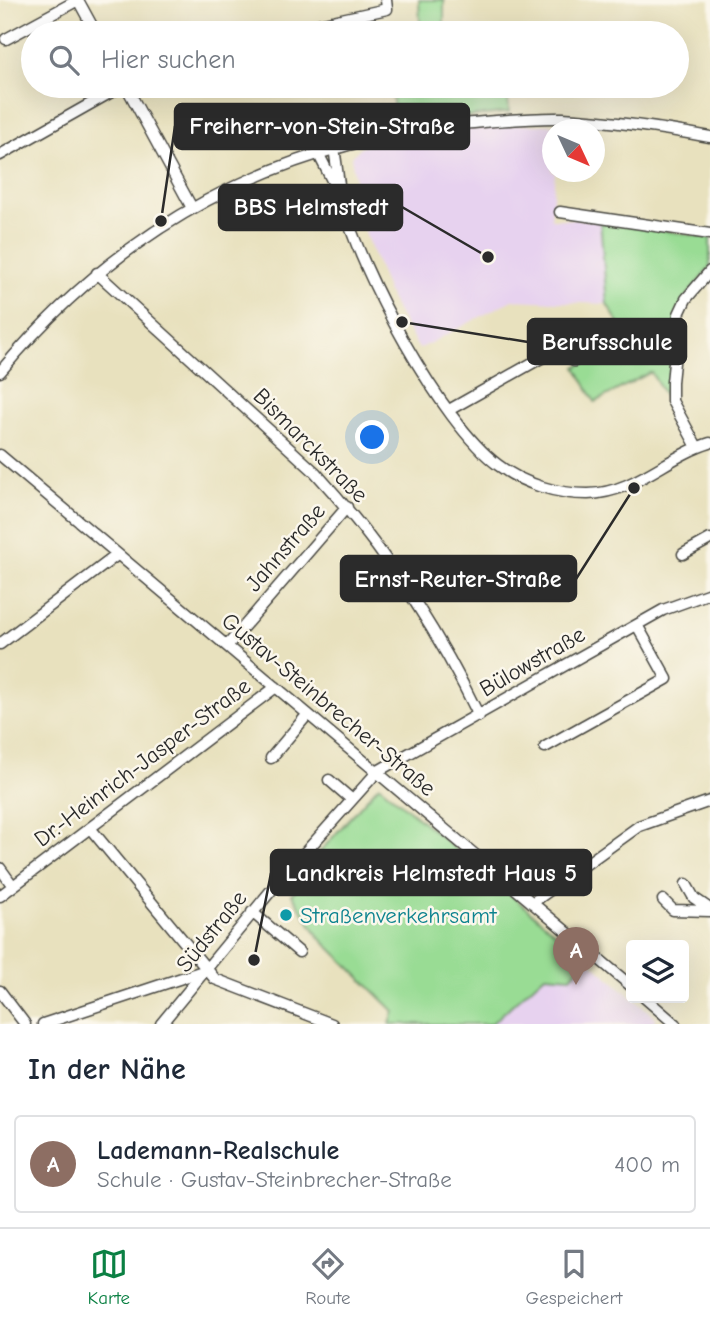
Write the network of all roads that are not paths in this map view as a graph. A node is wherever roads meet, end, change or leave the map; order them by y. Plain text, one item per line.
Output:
1 (78, 0) edge
2 (386, 0) edge
3 (39, 21) edge
4 (89, 21) edge
5 (332, 21) edge
6 (21, 31) edge
7 (6, 39) dead end
8 (102, 98) edge
9 (131, 98) edge
10 (710, 137) edge
11 (334, 148) junction
12 (318, 153) junction
13 (0, 155) edge
14 (342, 199) junction
15 (192, 208) junction
16 (560, 212) dead end
17 (710, 234) edge
18 (710, 271) edge
19 (97, 272) junction
20 (623, 337) dead end
21 (0, 372) edge
22 (449, 410) junction
23 (710, 443) edge
24 (697, 447) junction
25 (0, 455) edge
26 (347, 507) junction
27 (710, 539) edge
28 (683, 554) dead end
29 (117, 555) junction
30 (710, 593) edge
31 (637, 625) junction
32 (0, 644) edge
33 (227, 646) junction
34 (276, 687) junction
35 (308, 714) junction
36 (479, 716) junction
37 (545, 747) dead end
38 (271, 758) dead end
39 (378, 771) junction
40 (329, 780) dead end
41 (351, 799) junction
42 (710, 801) edge
43 (90, 828) junction
44 (0, 868) edge
45 (686, 884) dead end
46 (13, 886) junction
47 (0, 896) edge
48 (663, 900) dead end
49 (532, 903) junction
50 (710, 910) edge
51 (253, 912) junction
52 (299, 952) dead end
53 (206, 971) junction
54 (626, 982) edge
55 (0, 991) edge
56 (651, 1003) edge
57 (25, 1024) edge
58 (43, 1024) edge
59 (161, 1024) edge
60 (332, 1024) edge
61 (675, 1024) edge

1 - 3 street
1 - 4 street
2 - 5 street
6 - 7 street
8 - 13 street
9 - 15 street
10 - 11 street
11 - 12 street
11 - 14 street
12 - 14 street
12 - 15 street
14 - 22 street
15 - 19 street
16 - 17 street
18 - 24 street
19 - 21 street
19 - 26 street, Bismarckstraße
20 - 22 street
22 - 24 street
23 - 24 street
25 - 29 street, Gustav-Steinbrecher-Straße
26 - 33 street, Jahnstraße
26 - 36 street, Bismarckstraße
27 - 28 street
29 - 32 street
29 - 33 street, Gustav-Steinbrecher-Straße
30 - 31 street, Bülowstraße
31 - 36 street, Bülowstraße
31 - 37 street
33 - 34 street, Gustav-Steinbrecher-Straße
34 - 35 street, Gustav-Steinbrecher-Straße
34 - 43 street, Dr.-Heinrich-Jasper-Straße
35 - 38 street
35 - 39 street, Gustav-Steinbrecher-Straße
36 - 39 street, Bülowstraße
39 - 41 street, Südstraße
39 - 49 street, Gustav-Steinbrecher-Straße
40 - 41 street
41 - 51 street, Südstraße
42 - 49 street
43 - 46 street, Dr.-Heinrich-Jasper-Straße
43 - 53 street
44 - 46 street
45 - 50 street
46 - 47 street, Dr.-Heinrich-Jasper-Straße
48 - 50 street
49 - 54 street, Gustav-Steinbrecher-Straße
51 - 52 street
51 - 53 street, Südstraße
53 - 58 street
53 - 59 street, Südstraße
53 - 60 street
55 - 57 street
56 - 61 street

